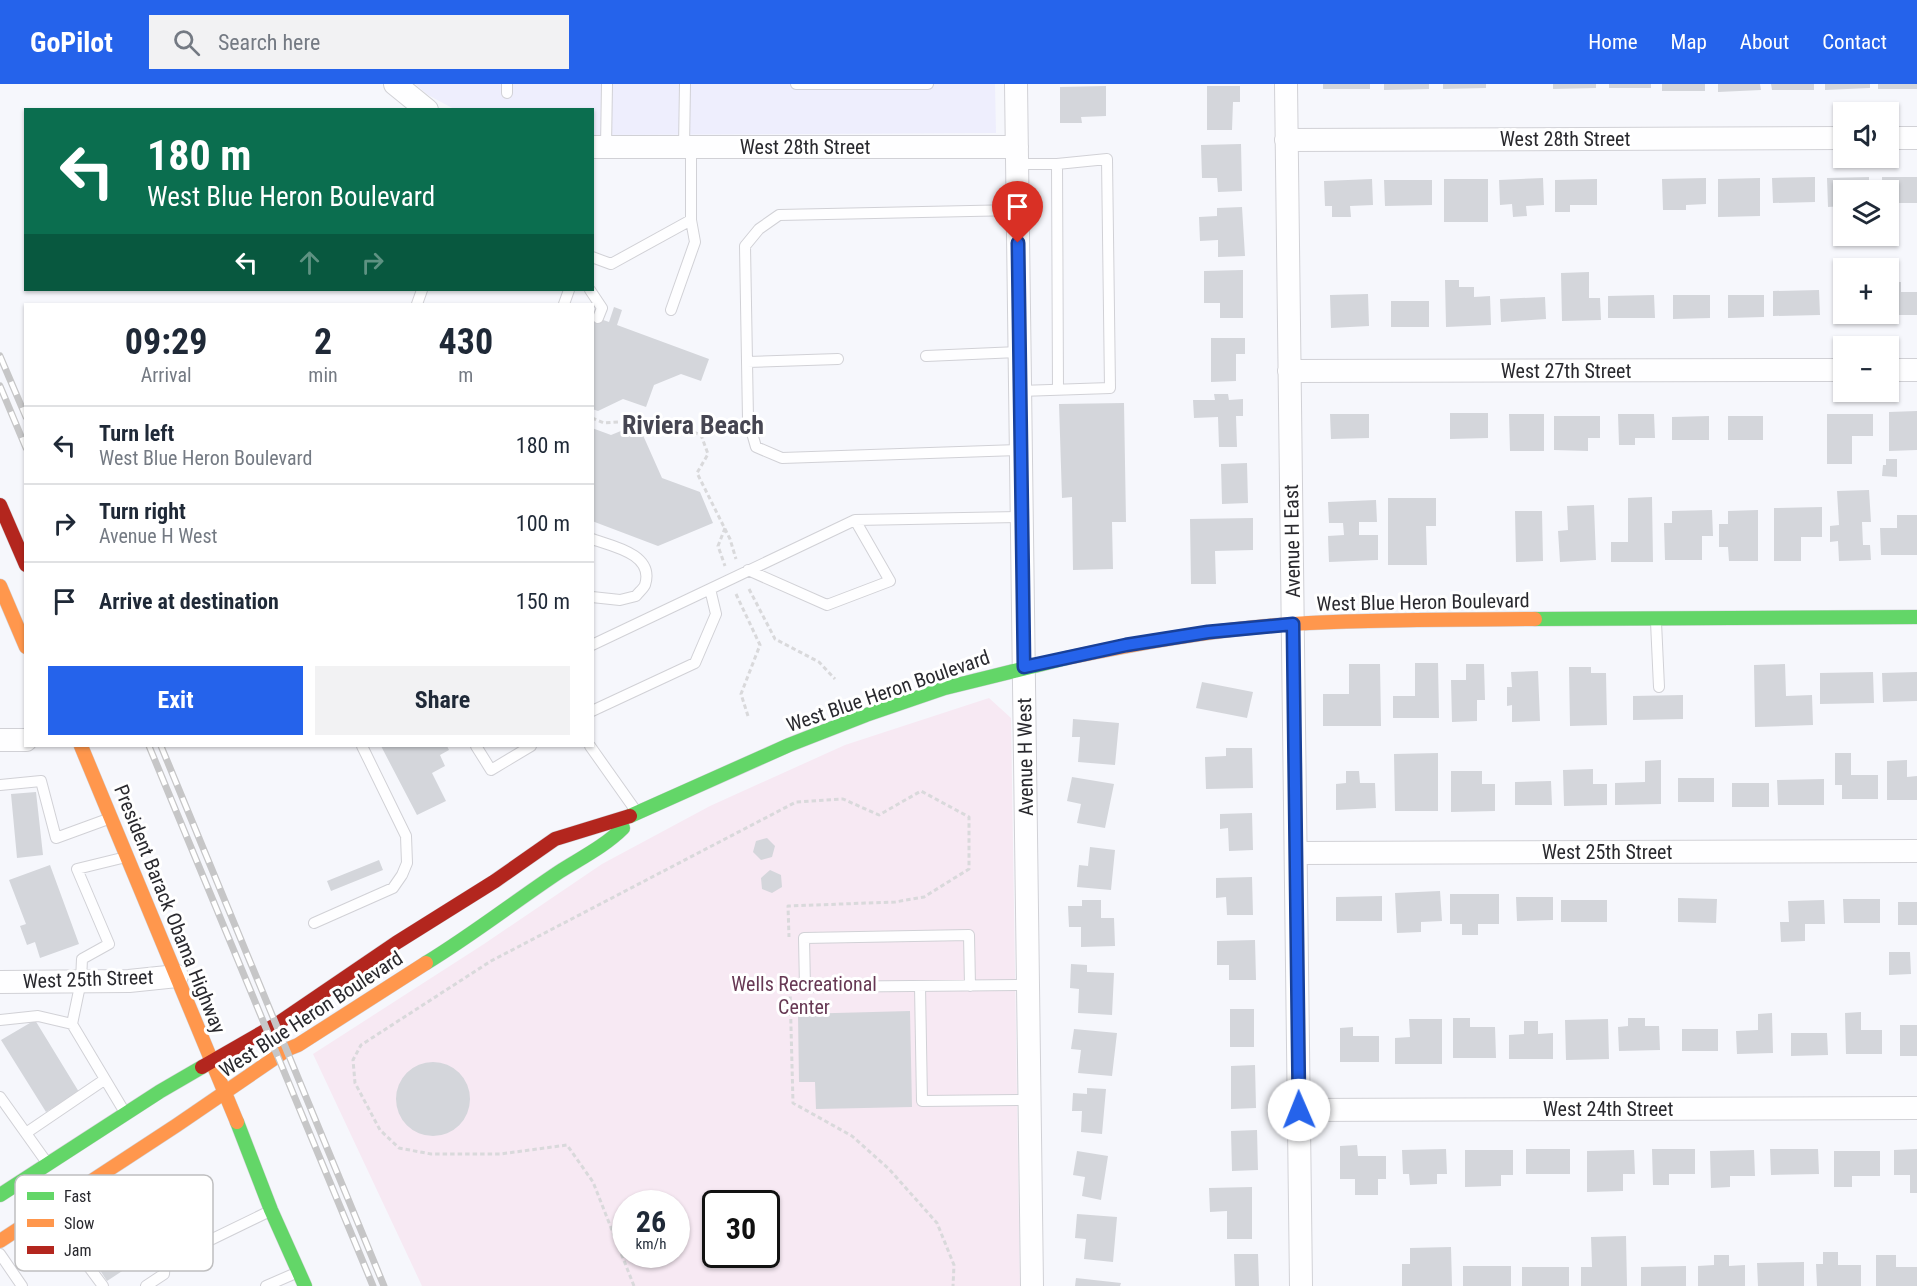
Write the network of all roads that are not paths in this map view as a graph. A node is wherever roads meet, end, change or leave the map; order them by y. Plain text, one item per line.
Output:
1 (395, 84) edge
2 (607, 84) edge
3 (685, 84) edge
4 (796, 84) edge
5 (928, 84) edge
6 (1016, 84) edge
7 (1286, 84) edge
8 (425, 108) edge
9 (1833, 138) edge
10 (1899, 138) edge
11 (1917, 138) edge
12 (1286, 140) junction
13 (599, 147) edge
14 (687, 147) junction
15 (1017, 156) junction
16 (1057, 164) junction
17 (1018, 210) junction
18 (691, 220) junction
19 (594, 258) edge
20 (591, 291) edge
21 (671, 310) dead end
22 (598, 318) dead end
23 (1020, 352) junction
24 (926, 356) dead end
25 (838, 359) dead end
26 (747, 362) junction
27 (1833, 370) edge
28 (1899, 370) edge
29 (1917, 370) edge
30 (1289, 371) junction
31 (1058, 389) junction
32 (1020, 391) junction
33 (1021, 450) junction
34 (0, 505) edge
35 (1022, 517) junction
36 (855, 520) junction
37 (594, 540) edge
38 (24, 560) edge
39 (748, 570) junction
40 (710, 589) junction
41 (2, 594) edge
42 (594, 597) edge
43 (1917, 616) edge
44 (1656, 619) junction
45 (1293, 624) junction
46 (24, 643) edge
47 (594, 644) edge
48 (1024, 667) junction
49 (1659, 687) dead end
50 (594, 710) edge
51 (0, 740) edge
52 (24, 740) edge
53 (81, 747) edge
54 (362, 747) edge
55 (477, 747) edge
56 (529, 747) edge
57 (591, 747) edge
58 (0, 785) edge
59 (638, 814) junction
60 (111, 818) junction
61 (1917, 851) edge
62 (1297, 854) junction
63 (128, 856) junction
64 (314, 923) dead end
65 (177, 976) junction
66 (81, 981) junction
67 (0, 982) edge
68 (1029, 985) junction
69 (920, 986) junction
70 (970, 986) junction
71 (0, 1020) edge
72 (72, 1024) junction
73 (211, 1061) junction
74 (104, 1080) junction
75 (225, 1092) junction
76 (0, 1097) edge
77 (1029, 1100) junction
78 (1917, 1108) edge
79 (1299, 1110) junction
80 (126, 1114) junction
81 (26, 1133) junction
82 (48, 1164) junction
83 (105, 1172) junction
84 (31, 1175) edge
85 (100, 1175) edge
86 (107, 1175) edge
87 (15, 1185) edge
88 (0, 1195) edge
89 (271, 1210) junction
90 (15, 1231) edge
91 (213, 1238) edge
92 (0, 1241) edge
93 (0, 1254) edge
94 (93, 1271) edge
95 (164, 1271) edge
96 (299, 1272) junction
97 (22, 1286) edge
98 (104, 1286) edge
99 (146, 1286) edge
100 (266, 1286) edge
101 (305, 1286) edge
102 (1032, 1286) edge
103 (1301, 1286) edge

1 - 8 street
2 - 13 lane
3 - 14 lane
4 - 5 lane
6 - 15 street, Avenue H West
7 - 12 street, Avenue H East
9 - 12 street, West 28th Street
10 - 11 street
12 - 30 street, Avenue H East
13 - 14 street, West 28th Street
14 - 15 street, West 28th Street
14 - 18 lane
15 - 16 lane
15 - 17 street, Avenue H West
16 - 31 lane
16 - 31 lane
17 - 23 street, Avenue H West
17 - 26 lane
18 - 19 lane
18 - 21 lane
20 - 22 lane
23 - 24 lane
23 - 32 street, Avenue H West
25 - 26 lane
26 - 33 lane
27 - 30 street, West 27th Street
28 - 29 street
30 - 45 street, Avenue H East
31 - 32 lane
32 - 33 street, Avenue H West
33 - 35 street, Avenue H West
34 - 38 main road
35 - 36 lane
35 - 48 street, Avenue H West
36 - 39 lane
36 - 39 lane
37 - 42 lane
39 - 40 lane
40 - 47 lane
40 - 50 lane
41 - 46 main road
43 - 44 main road, West Blue Heron Boulevard
44 - 45 main road, West Blue Heron Boulevard
44 - 49 lane
45 - 48 main road, West Blue Heron Boulevard
45 - 62 street, Avenue H East
48 - 59 main road, West Blue Heron Boulevard
48 - 68 street, Avenue H West
51 - 52 street
53 - 60 main road, President Barack Obama Highway
54 - 64 lane
55 - 56 lane
57 - 59 lane
58 - 60 lane
59 - 73 main road, West Blue Heron Boulevard
59 - 75 main road, West Blue Heron Boulevard
60 - 63 main road, President Barack Obama Highway
61 - 62 street, West 25th Street
62 - 79 street, Avenue H East
63 - 65 main road, President Barack Obama Highway
63 - 66 lane
65 - 66 street, West 25th Street
65 - 73 main road, President Barack Obama Highway
66 - 67 street, West 25th Street
66 - 72 lane
68 - 70 lane
68 - 77 street, Avenue H West
69 - 70 lane
69 - 70 lane
69 - 77 lane
71 - 72 lane
72 - 74 lane
73 - 75 main road, President Barack Obama Highway
73 - 80 main road, West Blue Heron Boulevard
74 - 80 lane
74 - 81 lane
75 - 83 main road, West Blue Heron Boulevard
75 - 89 main road, President Barack Obama Highway
76 - 81 lane
77 - 102 street, Avenue H West
78 - 79 street, West 24th Street
79 - 103 street, Avenue H East
80 - 82 main road, West Blue Heron Boulevard
81 - 82 lane
82 - 84 main road, West Blue Heron Boulevard
83 - 85 main road, West Blue Heron Boulevard
83 - 86 lane
87 - 88 main road, West Blue Heron Boulevard
89 - 91 lane
89 - 96 main road, President Barack Obama Highway
90 - 92 main road, West Blue Heron Boulevard
93 - 97 lane
94 - 98 lane
95 - 99 lane
96 - 100 lane
96 - 101 main road, President Barack Obama Highway

